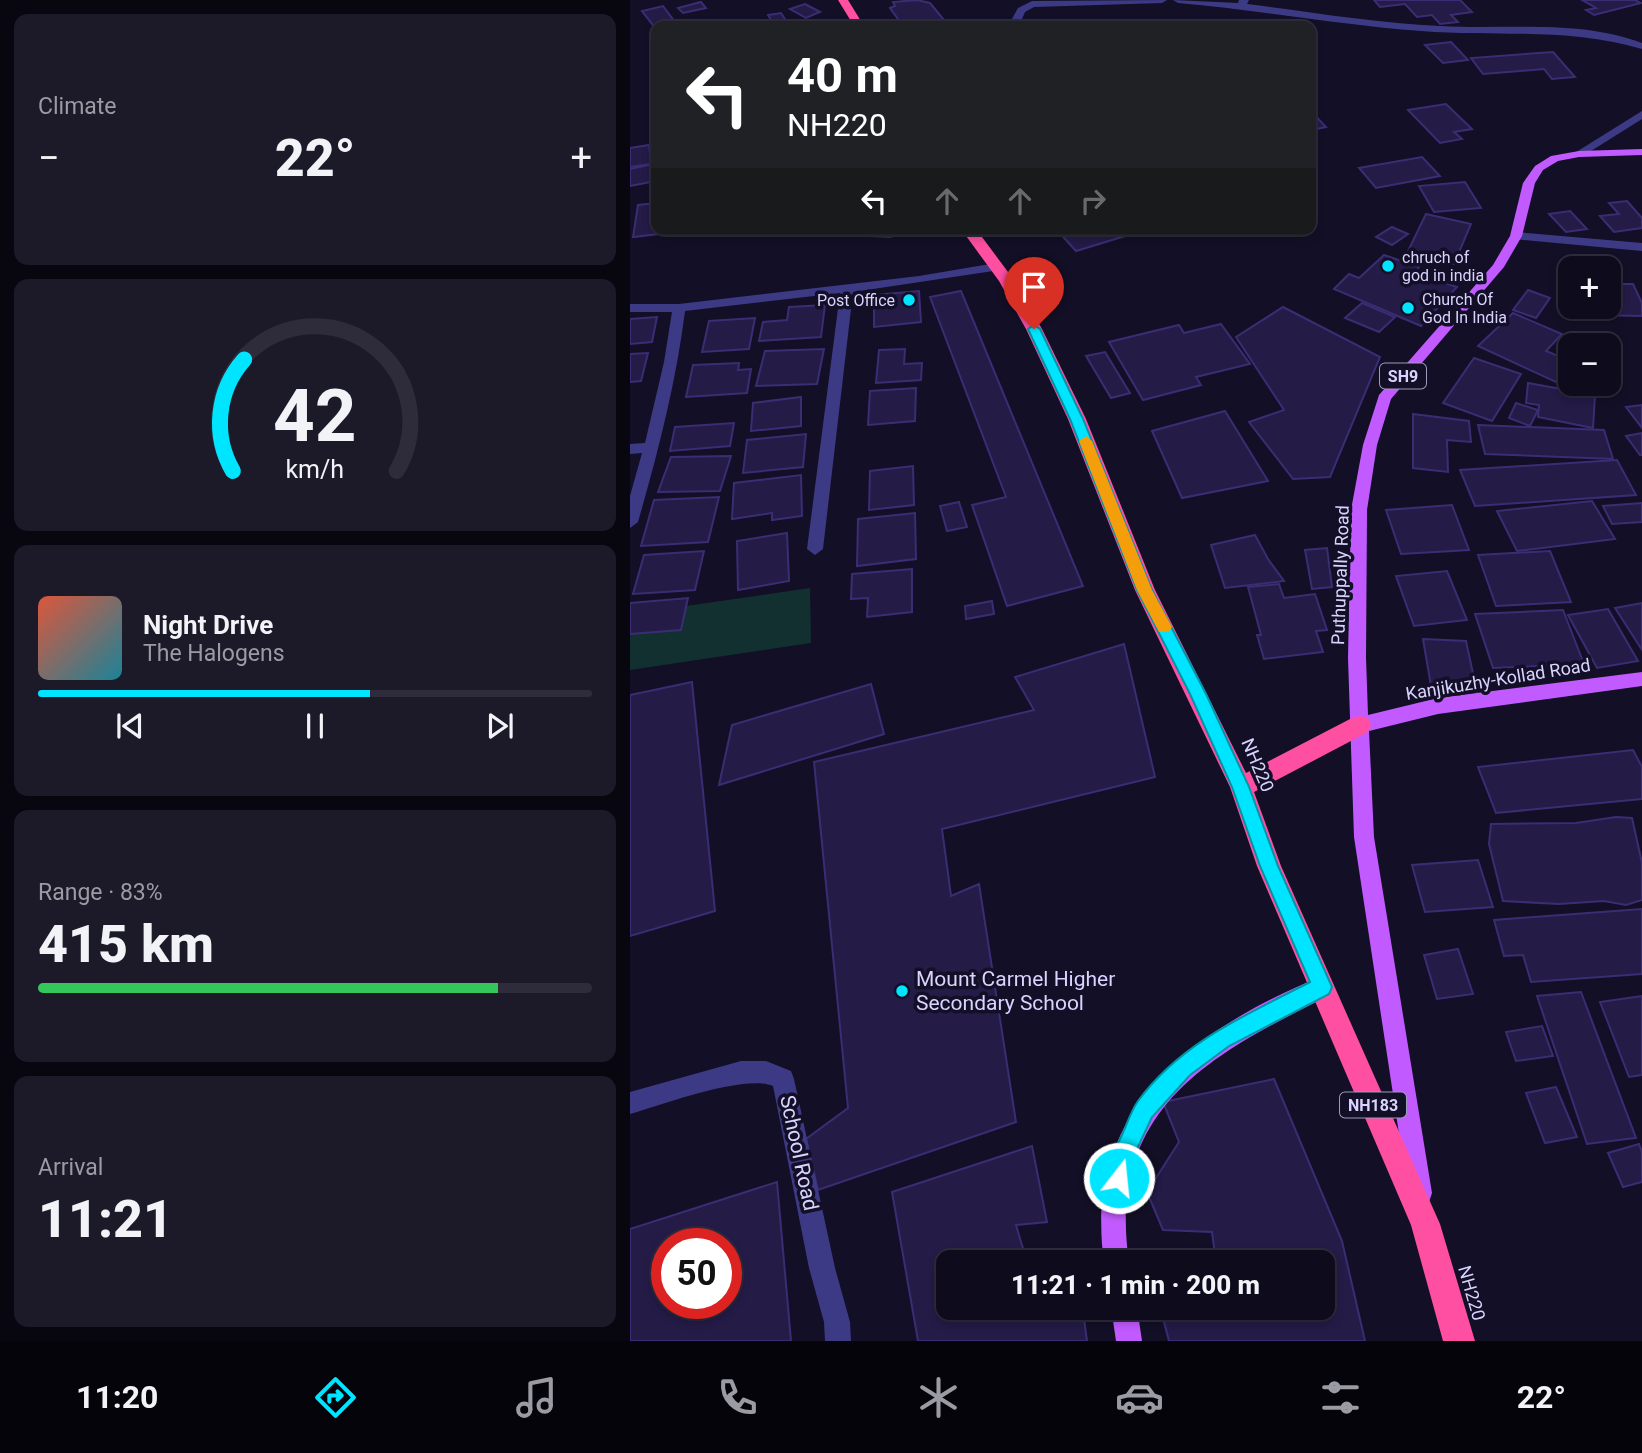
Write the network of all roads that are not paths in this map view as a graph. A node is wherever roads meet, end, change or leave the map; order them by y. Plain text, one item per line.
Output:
1 (843, 0) edge
2 (1162, 0) edge
3 (1178, 0) edge
4 (1243, 3) edge
5 (856, 21) edge
6 (1018, 21) edge
7 (1642, 46) edge
8 (1642, 114) edge
9 (1642, 152) edge
10 (1579, 154) junction
11 (977, 235) edge
12 (1516, 236) junction
13 (1642, 247) edge
14 (996, 267) junction
15 (846, 289) junction
16 (630, 308) edge
17 (679, 308) junction
18 (652, 447) junction
19 (630, 449) edge
20 (630, 522) edge
21 (815, 549) dead end
22 (1642, 679) edge
23 (1360, 725) junction
24 (1241, 787) junction
25 (1322, 987) junction
26 (630, 1103) edge
27 (1424, 1224) junction
28 (1115, 1250) edge
29 (1126, 1320) edge
30 (838, 1341) edge
31 (1129, 1341) edge
32 (1459, 1341) edge

1 - 5 highway
2 - 6 street
3 - 4 street
4 - 7 street
8 - 10 street
9 - 10 main road, Puthuppally Road / SH9
10 - 12 main road, Puthuppally Road / SH9
11 - 14 highway, NH220 / NH183
12 - 13 street
12 - 23 main road, Puthuppally Road / SH9
14 - 15 street
14 - 24 highway, NH220 / NH183
15 - 17 street
15 - 21 street
16 - 17 street
17 - 18 street
18 - 19 street
18 - 20 street
22 - 23 main road, Kanjikuzhy-Kollad Road
23 - 24 highway
23 - 27 main road, Puthuppally Road
24 - 25 highway, NH220 / NH183
25 - 27 highway, NH220 / NH183
25 - 28 main road
26 - 30 street, School Road
27 - 32 highway, NH220 / NH183
29 - 31 main road

